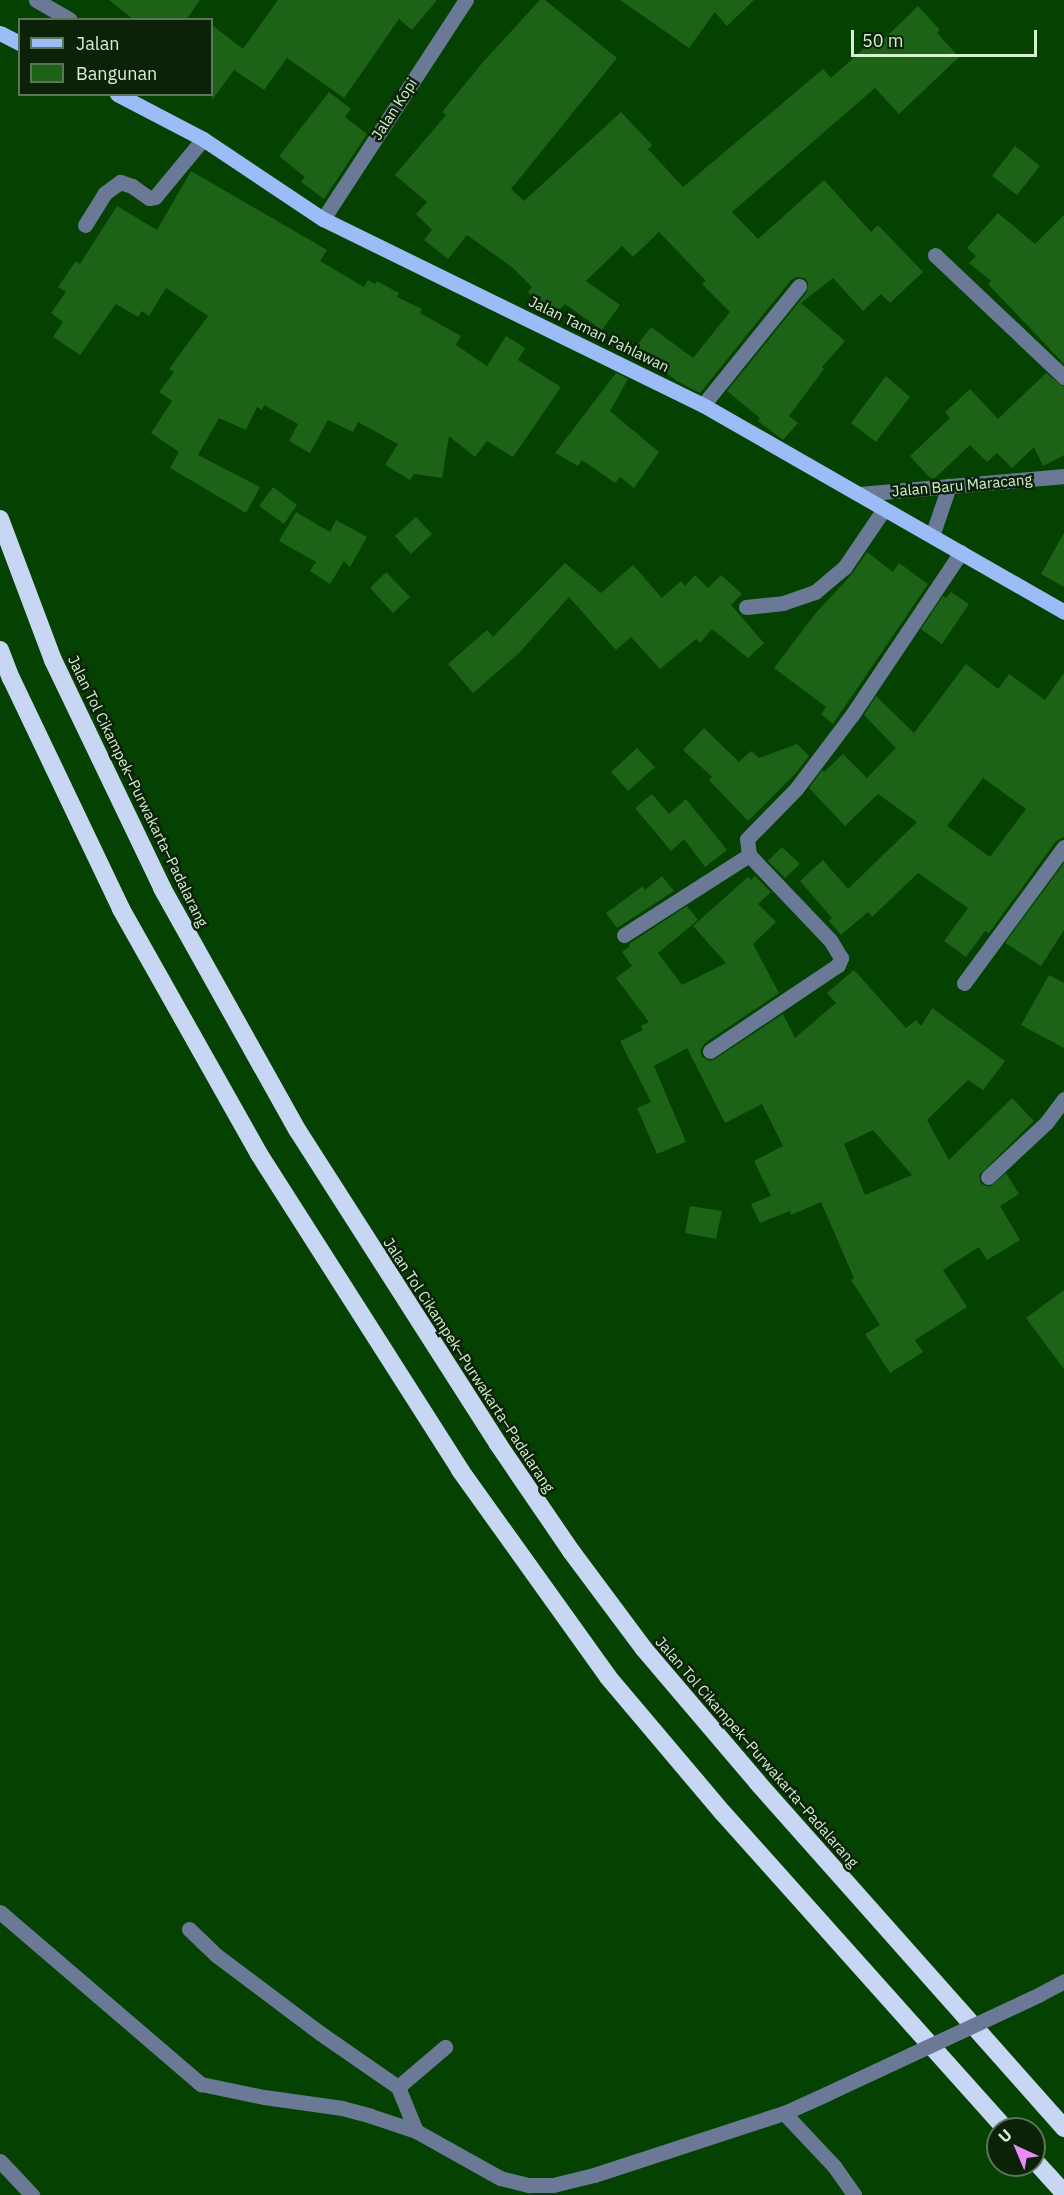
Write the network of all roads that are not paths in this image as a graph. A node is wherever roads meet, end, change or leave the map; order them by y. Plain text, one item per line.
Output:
1 (36, 0) edge
2 (466, 0) edge
3 (67, 18) edge
4 (0, 33) edge
5 (18, 42) edge
6 (121, 96) edge
7 (203, 139) junction
8 (323, 219) junction
9 (85, 225) dead end
10 (935, 255) dead end
11 (799, 286) dead end
12 (1064, 377) edge
13 (703, 405) junction
14 (1064, 476) edge
15 (949, 486) junction
16 (859, 494) junction
17 (884, 508) junction
18 (0, 519) edge
19 (932, 536) junction
20 (961, 552) junction
21 (746, 607) dead end
22 (1064, 612) edge
23 (0, 650) edge
24 (1064, 847) edge
25 (749, 855) junction
26 (624, 935) dead end
27 (964, 983) dead end
28 (710, 1051) dead end
29 (1064, 1099) edge
30 (988, 1176) dead end
31 (0, 1912) edge
32 (189, 1929) dead end
33 (1064, 1981) edge
34 (445, 2047) dead end
35 (398, 2087) junction
36 (784, 2113) junction
37 (995, 2117) edge
38 (1064, 2128) edge
39 (416, 2132) junction
40 (0, 2161) edge
41 (1046, 2173) edge
42 (1064, 2193) edge
43 (32, 2195) edge
44 (854, 2195) edge

1 - 3 street
2 - 8 street, Jalan Kopi
4 - 5 main road
6 - 7 main road, Jalan Taman Pahlawan
7 - 8 main road, Jalan Taman Pahlawan
7 - 9 street
8 - 13 main road, Jalan Taman Pahlawan
10 - 12 street
11 - 13 street
13 - 16 main road, Jalan Taman Pahlawan
14 - 15 street, Jalan Baru Maracang
15 - 16 street, Jalan Baru Maracang
15 - 19 street
16 - 17 main road, Jalan Taman Pahlawan
17 - 19 main road, Jalan Taman Pahlawan
17 - 21 street
18 - 38 highway, Jalan Tol Cikampek–Purwakarta–Padalarang
19 - 20 main road, Jalan Taman Pahlawan
20 - 22 main road, Jalan Taman Pahlawan
20 - 25 street
23 - 37 highway
24 - 27 street
25 - 26 street
25 - 28 street
29 - 30 street
31 - 39 street
32 - 35 street
33 - 36 street, bridge
34 - 35 street
35 - 39 street
36 - 39 street
36 - 44 street
40 - 43 street
41 - 42 highway

